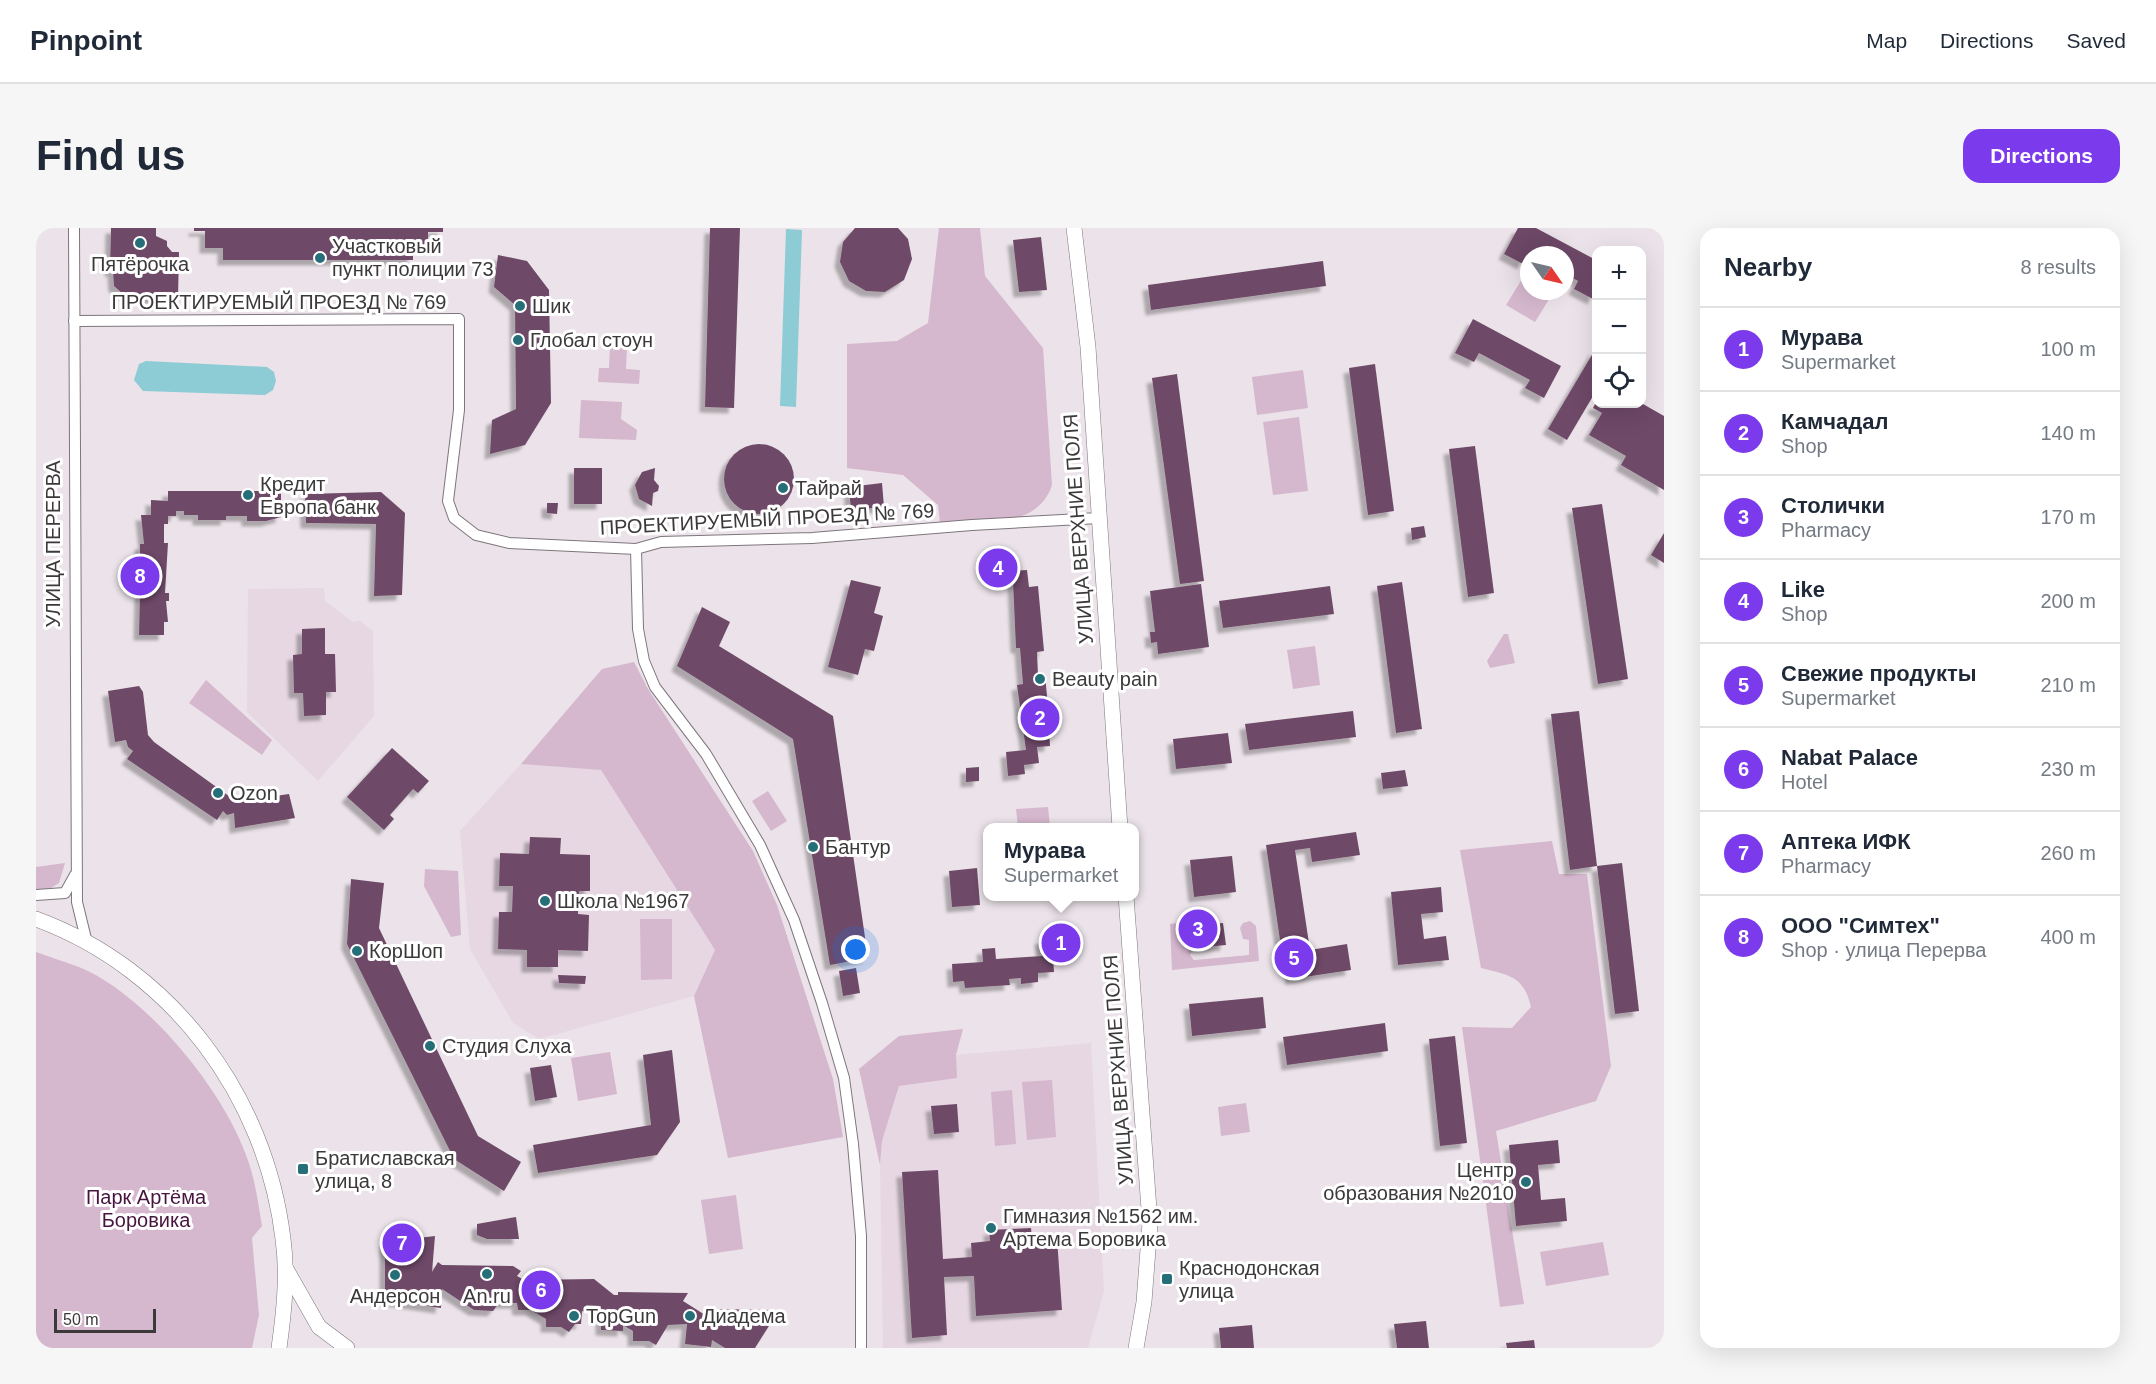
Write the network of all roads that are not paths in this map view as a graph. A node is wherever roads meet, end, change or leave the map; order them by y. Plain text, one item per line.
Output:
1 (74, 228) edge
2 (1074, 228) edge
3 (74, 321) junction
4 (1099, 518) junction
5 (636, 549) junction
6 (1120, 823) edge
7 (78, 860) junction
8 (36, 896) edge
9 (1126, 901) edge
10 (36, 908) edge
11 (36, 919) edge
12 (86, 939) junction
13 (121, 963) junction
14 (285, 1268) junction
15 (279, 1348) edge
16 (347, 1348) edge
17 (861, 1348) edge
18 (1136, 1348) edge

1 - 3 street, УЛИЦА ПЕРЕРВА
2 - 4 main road, УЛИЦА ВЕРХНИЕ ПОЛЯ
3 - 5 street, ПРОЕКТИРУЕМЫЙ ПРОЕЗД № 769
3 - 7 street, УЛИЦА ПЕРЕРВА
4 - 5 street, ПРОЕКТИРУЕМЫЙ ПРОЕЗД № 769
4 - 6 main road, УЛИЦА ВЕРХНИЕ ПОЛЯ
5 - 17 street
7 - 8 street, УЛИЦА ПЕРЕРВА
7 - 12 street, УЛИЦА ПЕРЕРВА
9 - 18 main road, УЛИЦА ВЕРХНИЕ ПОЛЯ
10 - 12 main road
11 - 13 main road
12 - 13 main road
13 - 14 main road
14 - 15 main road
14 - 16 main road

